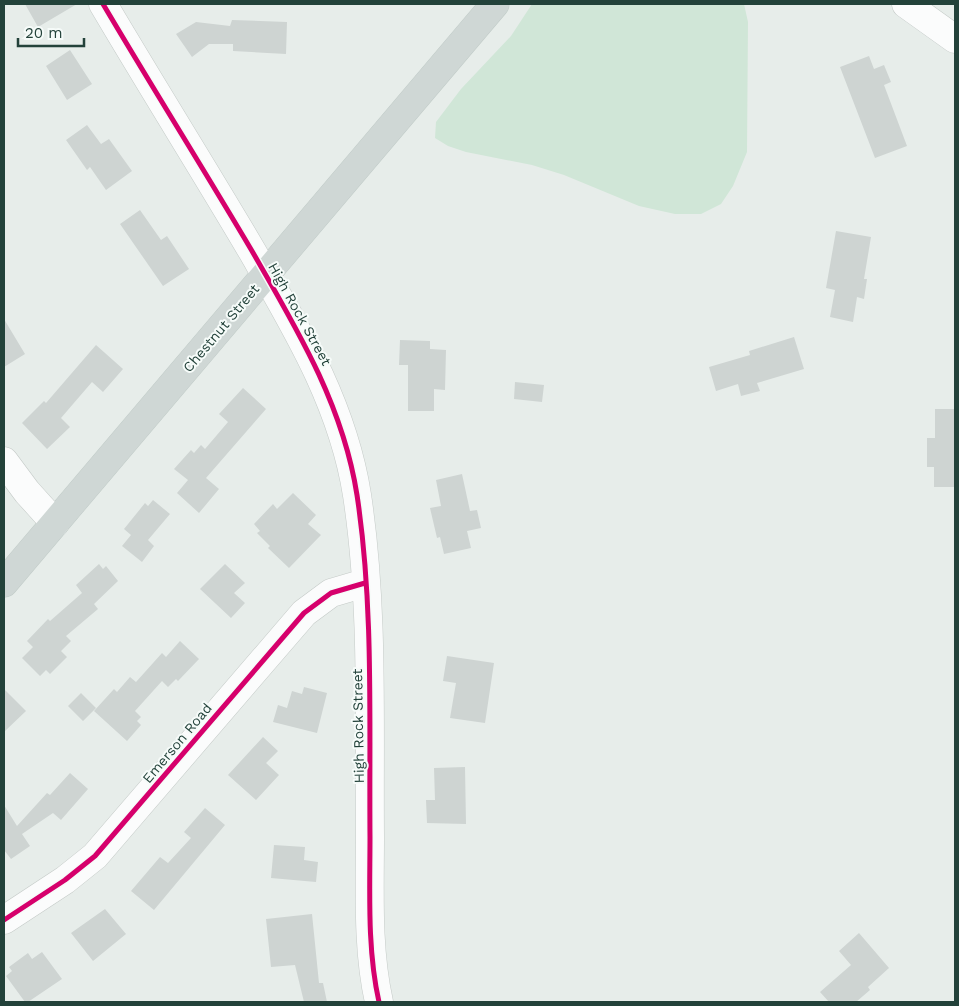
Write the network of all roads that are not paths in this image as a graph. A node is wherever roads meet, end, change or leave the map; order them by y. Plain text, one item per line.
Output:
1 (103, 4) edge
2 (495, 4) edge
3 (906, 4) edge
4 (955, 39) edge
5 (266, 275) junction
6 (4, 461) edge
7 (55, 522) junction
8 (4, 583) edge
9 (365, 583) junction
10 (4, 920) edge
11 (379, 1002) edge

1 - 5 street, High Rock Street
2 - 5 main road, Chestnut Street
3 - 4 street
5 - 7 main road, Chestnut Street
5 - 9 street, High Rock Street
6 - 7 street
7 - 8 main road, Chestnut Street
9 - 10 street, Emerson Road
9 - 11 street, High Rock Street

